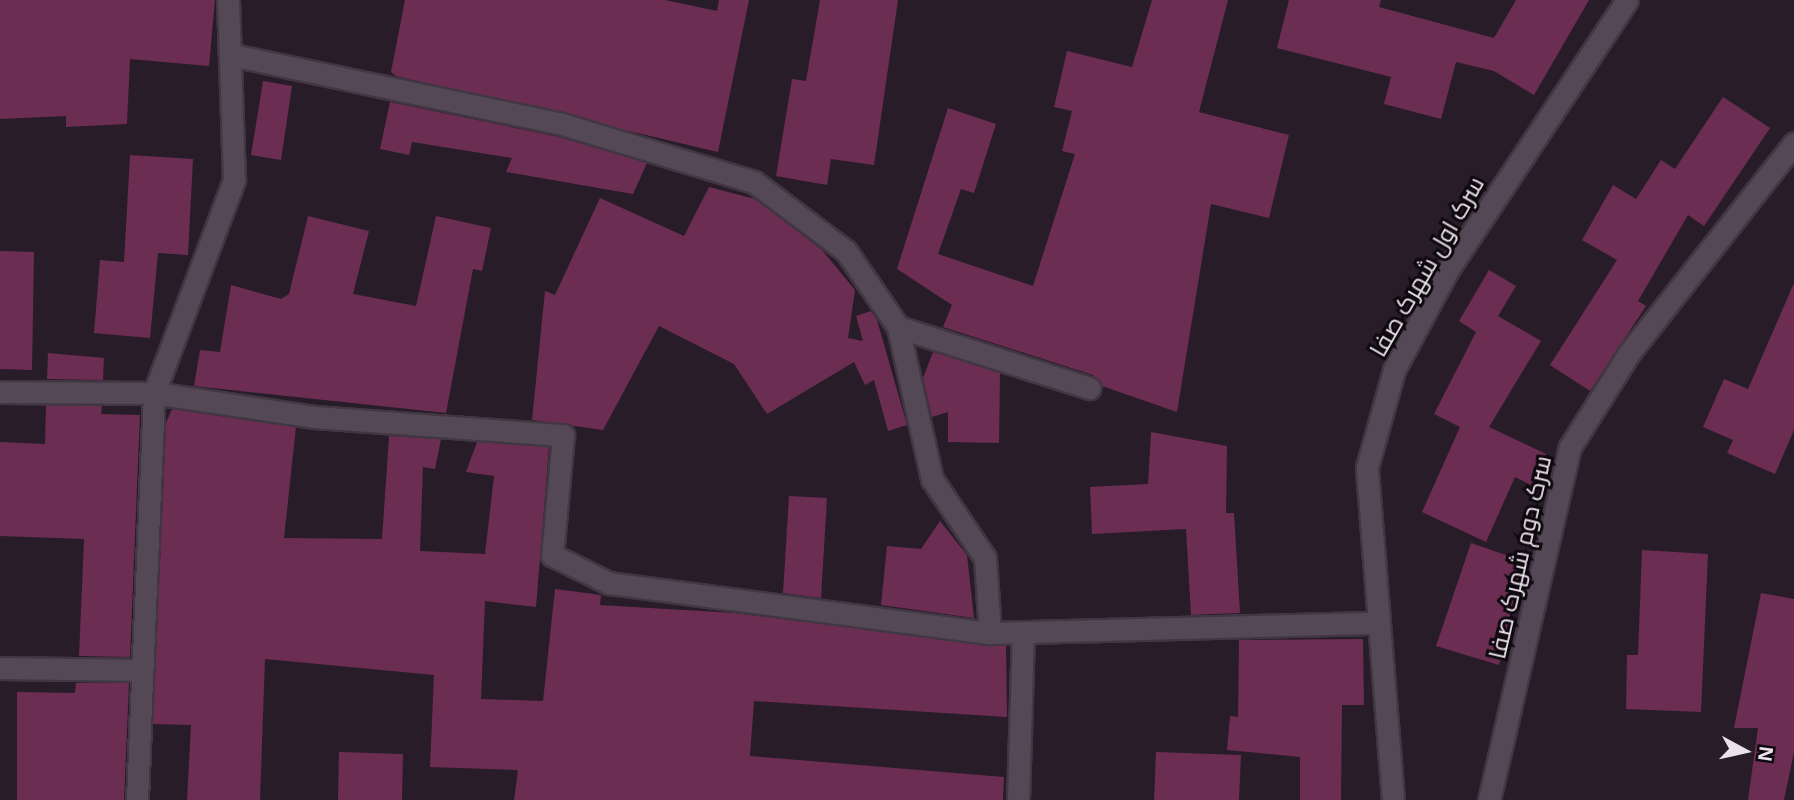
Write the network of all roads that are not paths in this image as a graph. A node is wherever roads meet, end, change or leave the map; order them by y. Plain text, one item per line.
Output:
1 (228, 0) edge
2 (1626, 0) edge
3 (232, 55) junction
4 (1794, 143) edge
5 (898, 327) junction
6 (1089, 388) dead end
7 (0, 393) edge
8 (154, 393) junction
9 (1376, 623) junction
10 (990, 633) junction
11 (1023, 633) junction
12 (0, 668) edge
13 (138, 670) junction
14 (137, 800) edge
15 (1018, 800) edge
16 (1393, 800) edge
17 (1489, 800) edge

1 - 3 street
2 - 9 street, سرک اول شهرک صفا
3 - 5 street
3 - 8 street
4 - 17 street, سرک دوم شهرک صفا
5 - 6 street
5 - 10 street
7 - 8 street
8 - 10 street
8 - 13 street
9 - 11 street
9 - 16 street, سرک اول شهرک صفا
10 - 11 street
11 - 15 street
12 - 13 street
13 - 14 street

